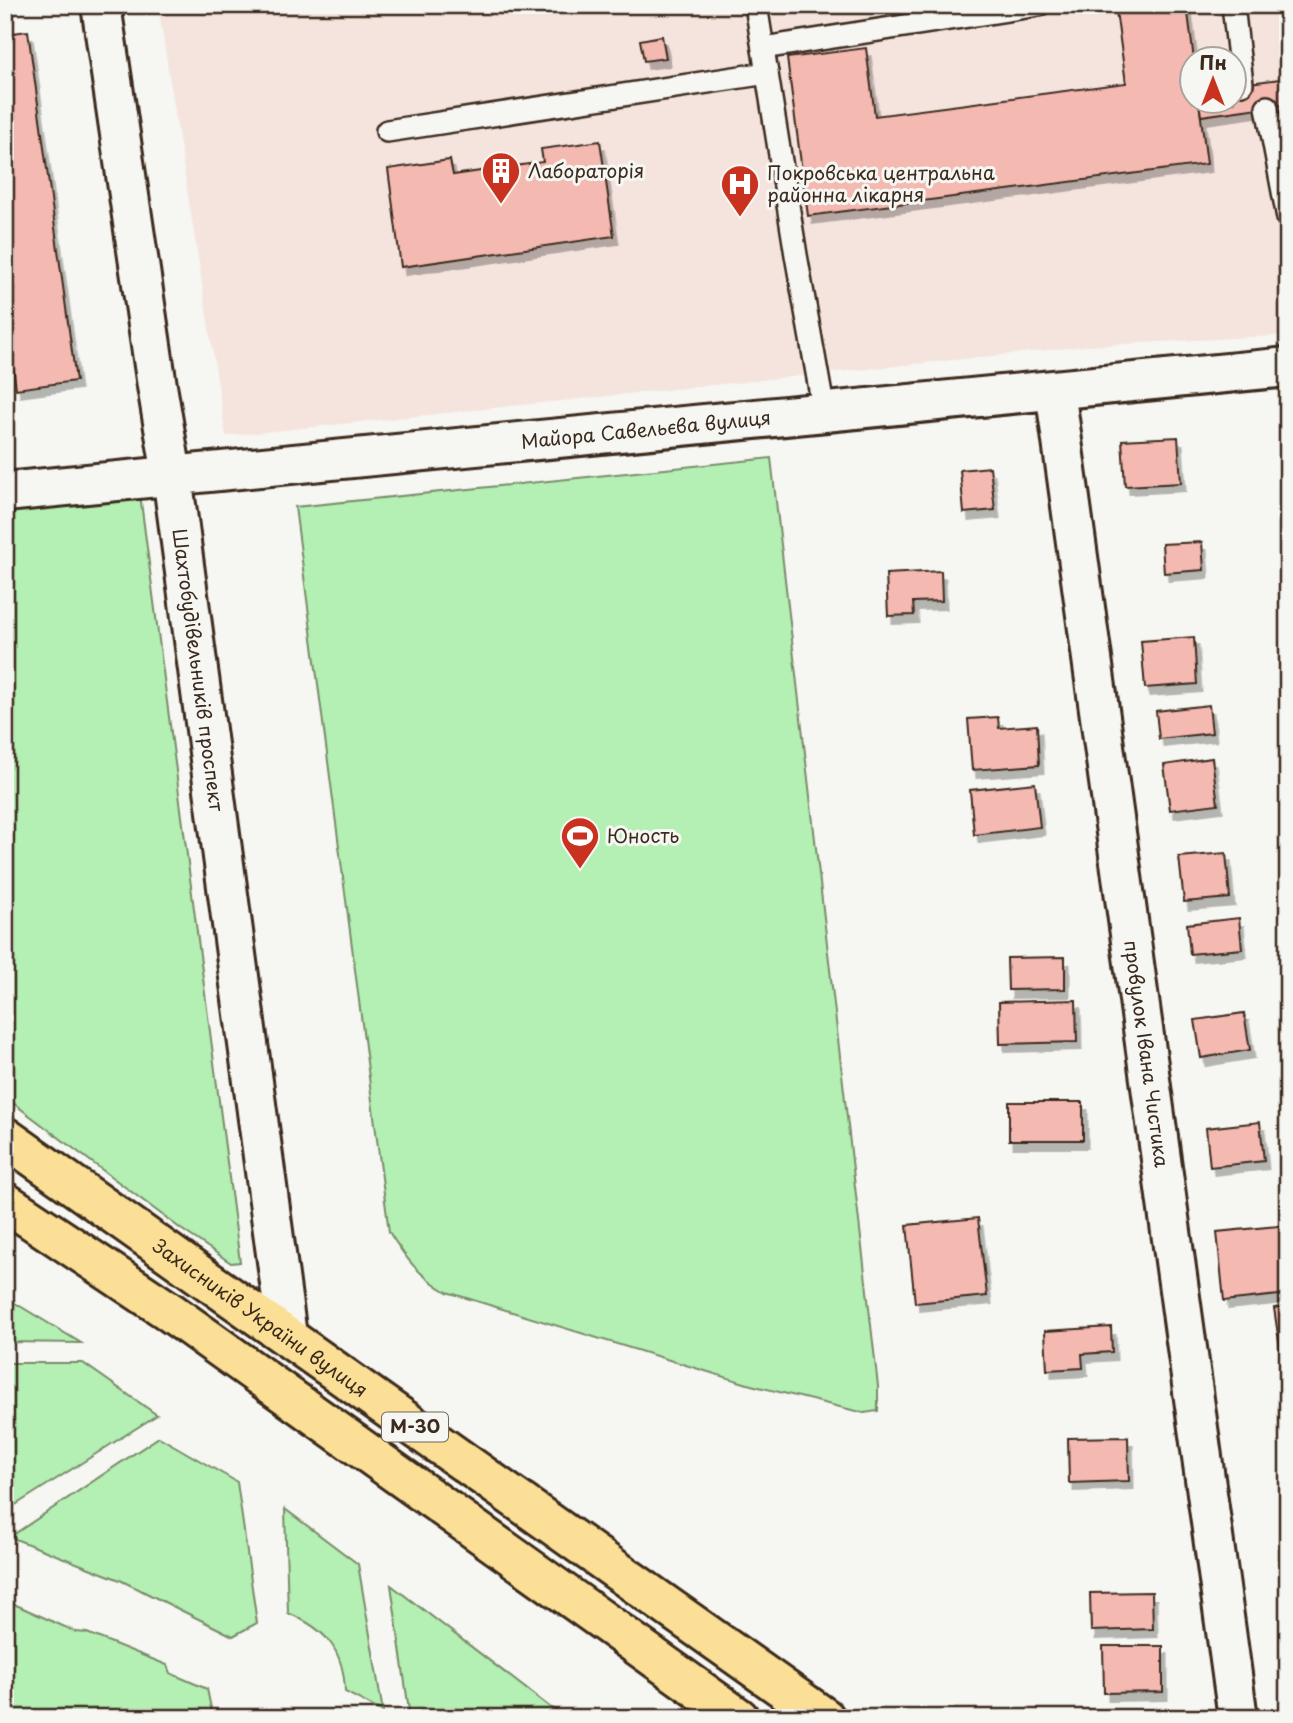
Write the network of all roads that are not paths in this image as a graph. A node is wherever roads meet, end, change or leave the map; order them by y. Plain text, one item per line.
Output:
1 (102, 5) edge
2 (756, 5) edge
3 (1039, 5) edge
4 (1233, 5) edge
5 (1237, 46) edge
6 (763, 48) junction
7 (768, 73) junction
8 (1267, 107) dead end
9 (387, 131) dead end
10 (1288, 218) edge
11 (1288, 367) edge
12 (1055, 390) junction
13 (824, 412) junction
14 (172, 474) junction
15 (5, 492) edge
16 (5, 1137) edge
17 (5, 1202) edge
18 (287, 1336) junction
19 (727, 1714) edge
20 (825, 1718) edge
21 (1238, 1718) edge

1 - 14 street, Шахтобудівельників проспект
2 - 6 lane
3 - 6 lane
4 - 5 lane
6 - 7 lane
7 - 9 lane
7 - 13 lane
8 - 10 lane
11 - 12 street, Майора Савельєва вулиця
12 - 13 street, Майора Савельєва вулиця
12 - 21 street, провулок Івана Чистика
13 - 14 street, Майора Савельєва вулиця
14 - 15 street, Майора Савельєва вулиця
14 - 18 street, Шахтобудівельників проспект
16 - 18 highway, Захисників України вулиця / М-30
17 - 19 highway, М-30
18 - 20 highway, Захисників України вулиця / М-30

